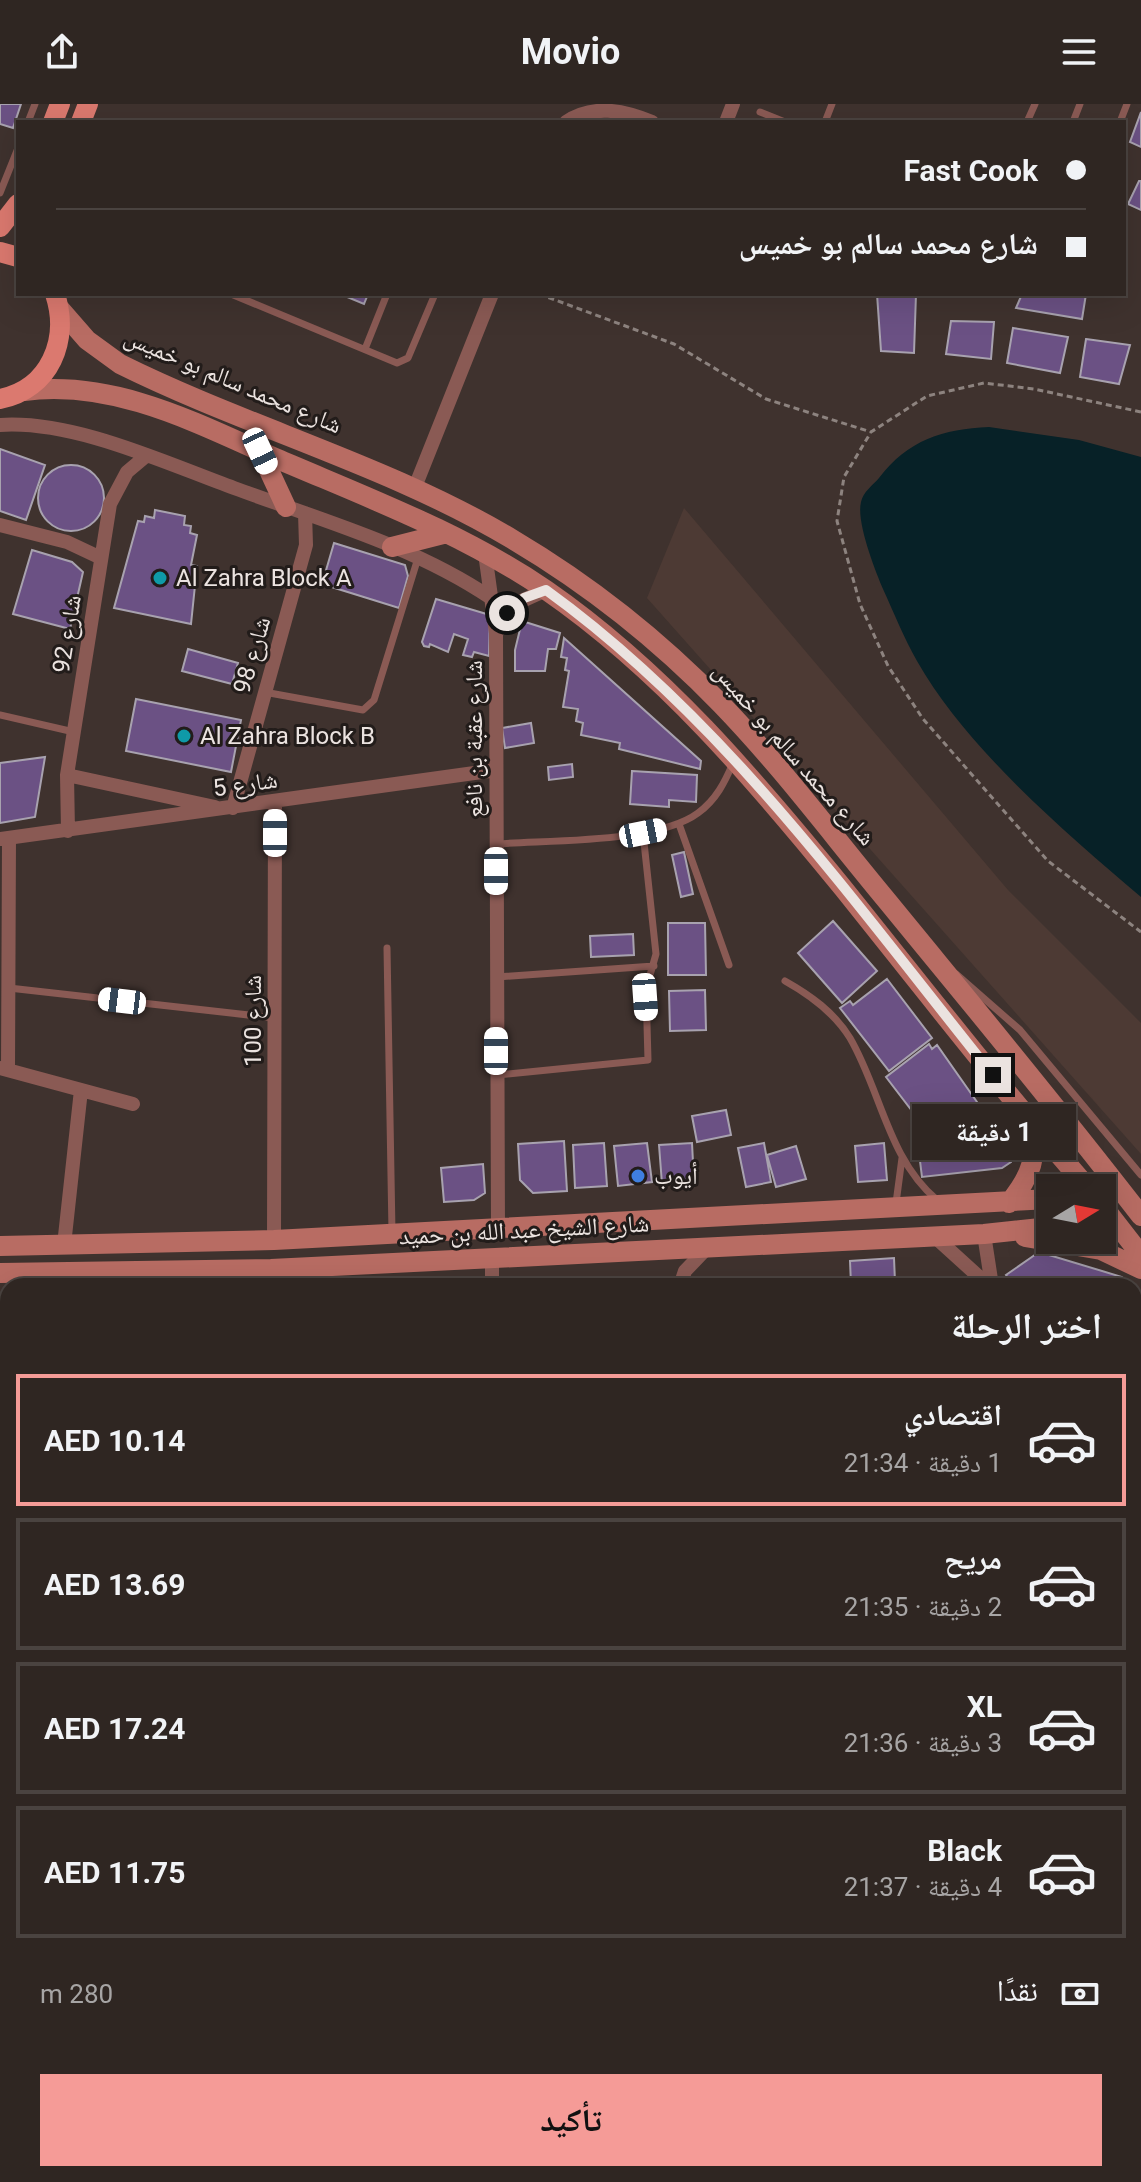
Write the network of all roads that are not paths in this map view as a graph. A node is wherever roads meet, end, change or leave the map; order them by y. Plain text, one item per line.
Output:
1 (760, 112) dead end
2 (569, 120) edge
3 (647, 120) edge
4 (780, 120) edge
5 (16, 153) edge
6 (0, 193) edge
7 (16, 207) edge
8 (0, 227) edge
9 (236, 296) edge
10 (386, 296) edge
11 (434, 296) edge
12 (491, 296) edge
13 (57, 301) edge
14 (365, 349) junction
15 (24, 391) junction
16 (0, 399) edge
17 (0, 425) edge
18 (260, 451) junction
19 (146, 456) junction
20 (415, 487) junction
21 (295, 510) junction
22 (0, 525) edge
23 (447, 533) junction
24 (392, 547) junction
25 (485, 553) junction
26 (101, 558) junction
27 (418, 558) junction
28 (546, 590) junction
29 (491, 598) junction
30 (496, 633) junction
31 (264, 692) junction
32 (0, 715) edge
33 (74, 732) junction
34 (735, 760) junction
35 (496, 770) junction
36 (67, 775) junction
37 (275, 802) junction
38 (228, 808) junction
39 (679, 824) junction
40 (68, 831) junction
41 (643, 833) junction
42 (4, 839) edge
43 (495, 845) junction
44 (387, 948) dead end
45 (939, 963) junction
46 (729, 965) dead end
47 (654, 966) junction
48 (496, 977) junction
49 (785, 981) dead end
50 (9, 988) junction
51 (275, 1018) junction
52 (4, 1069) edge
53 (497, 1075) junction
54 (81, 1090) junction
55 (133, 1104) dead end
56 (1030, 1122) junction
57 (902, 1158) junction
58 (1076, 1174) edge
59 (1098, 1174) edge
60 (1141, 1175) edge
61 (1116, 1196) edge
62 (1036, 1200) edge
63 (1009, 1203) junction
64 (945, 1207) junction
65 (894, 1209) junction
66 (1116, 1216) edge
67 (1141, 1217) edge
68 (1116, 1227) edge
69 (1036, 1228) edge
70 (498, 1229) junction
71 (987, 1233) junction
72 (392, 1234) junction
73 (934, 1236) junction
74 (274, 1240) junction
75 (64, 1245) junction
76 (0, 1246) edge
77 (709, 1246) junction
78 (1141, 1255) edge
79 (492, 1257) junction
80 (1141, 1269) edge
81 (0, 1273) edge
82 (48, 1278) edge
83 (104, 1278) edge
84 (492, 1278) edge
85 (683, 1278) edge
86 (982, 1278) edge
87 (990, 1278) edge

1 - 4 lane
2 - 3 street
5 - 6 lane
7 - 8 main road
9 - 14 lane
10 - 14 lane
11 - 14 lane
12 - 20 street
13 - 15 main road
13 - 20 main road, شارع محمد سالم بو خميس
15 - 16 main road
15 - 18 main road, شارع محمد سالم بو خميس
17 - 19 street
18 - 21 main road
18 - 23 main road, شارع محمد سالم بو خميس
19 - 21 street
19 - 26 street, شارع 92
20 - 45 main road, شارع محمد سالم بو خميس
21 - 24 street
21 - 31 street, شارع 98
22 - 26 street
23 - 24 main road
23 - 25 main road, شارع محمد سالم بو خميس
24 - 27 street
25 - 28 main road, شارع محمد سالم بو خميس
25 - 29 street, شارع عقبة بن نافع
26 - 33 street, شارع 92
27 - 29 street
27 - 31 lane
28 - 30 street
28 - 34 main road, شارع محمد سالم بو خميس
29 - 30 street, شارع عقبة بن نافع
30 - 35 street, شارع عقبة بن نافع
31 - 38 street, شارع 98
32 - 33 lane
33 - 36 street, شارع 92
34 - 39 lane
34 - 56 main road, شارع محمد سالم بو خميس
35 - 37 street, شارع 5
35 - 43 street, شارع عقبة بن نافع
36 - 38 street
36 - 40 street, شارع 92
37 - 38 street, شارع 5
37 - 51 street, شارع 100
38 - 40 street, شارع 5
39 - 41 lane
39 - 46 lane
40 - 42 street, شارع 5
41 - 43 lane
41 - 47 lane
42 - 50 street
43 - 48 street, شارع عقبة بن نافع
44 - 72 lane
45 - 59 main road, شارع محمد سالم بو خميس
45 - 60 lane
47 - 48 lane
47 - 53 lane
48 - 53 street, شارع عقبة بن نافع
49 - 57 lane
50 - 51 lane
50 - 52 street
51 - 74 street, شارع 100
52 - 54 street
53 - 70 street, شارع عقبة بن نافع
54 - 55 street
54 - 75 street
56 - 58 main road, شارع محمد سالم بو خميس
56 - 63 main road
57 - 64 lane
57 - 65 lane
61 - 67 main road, شارع محمد سالم بو خميس
62 - 63 main road, شارع الشيخ عبد الله بن حميد
63 - 64 main road, شارع الشيخ عبد الله بن حميد
64 - 65 main road, شارع الشيخ عبد الله بن حميد
65 - 70 main road, شارع الشيخ عبد الله بن حميد
66 - 67 main road
68 - 78 main road
69 - 71 main road, شارع الشيخ عبد الله بن حميد
70 - 72 main road, شارع الشيخ عبد الله بن حميد
71 - 73 main road, شارع الشيخ عبد الله بن حميد
71 - 80 main road
71 - 87 street
72 - 74 main road, شارع الشيخ عبد الله بن حميد
73 - 77 main road, شارع الشيخ عبد الله بن حميد
73 - 86 street
74 - 75 main road, شارع الشيخ عبد الله بن حميد
75 - 76 main road, شارع الشيخ عبد الله بن حميد
77 - 79 main road, شارع الشيخ عبد الله بن حميد
77 - 85 street
79 - 83 main road, شارع الشيخ عبد الله بن حميد
79 - 84 street
81 - 82 main road, شارع الشيخ عبد الله بن حميد

